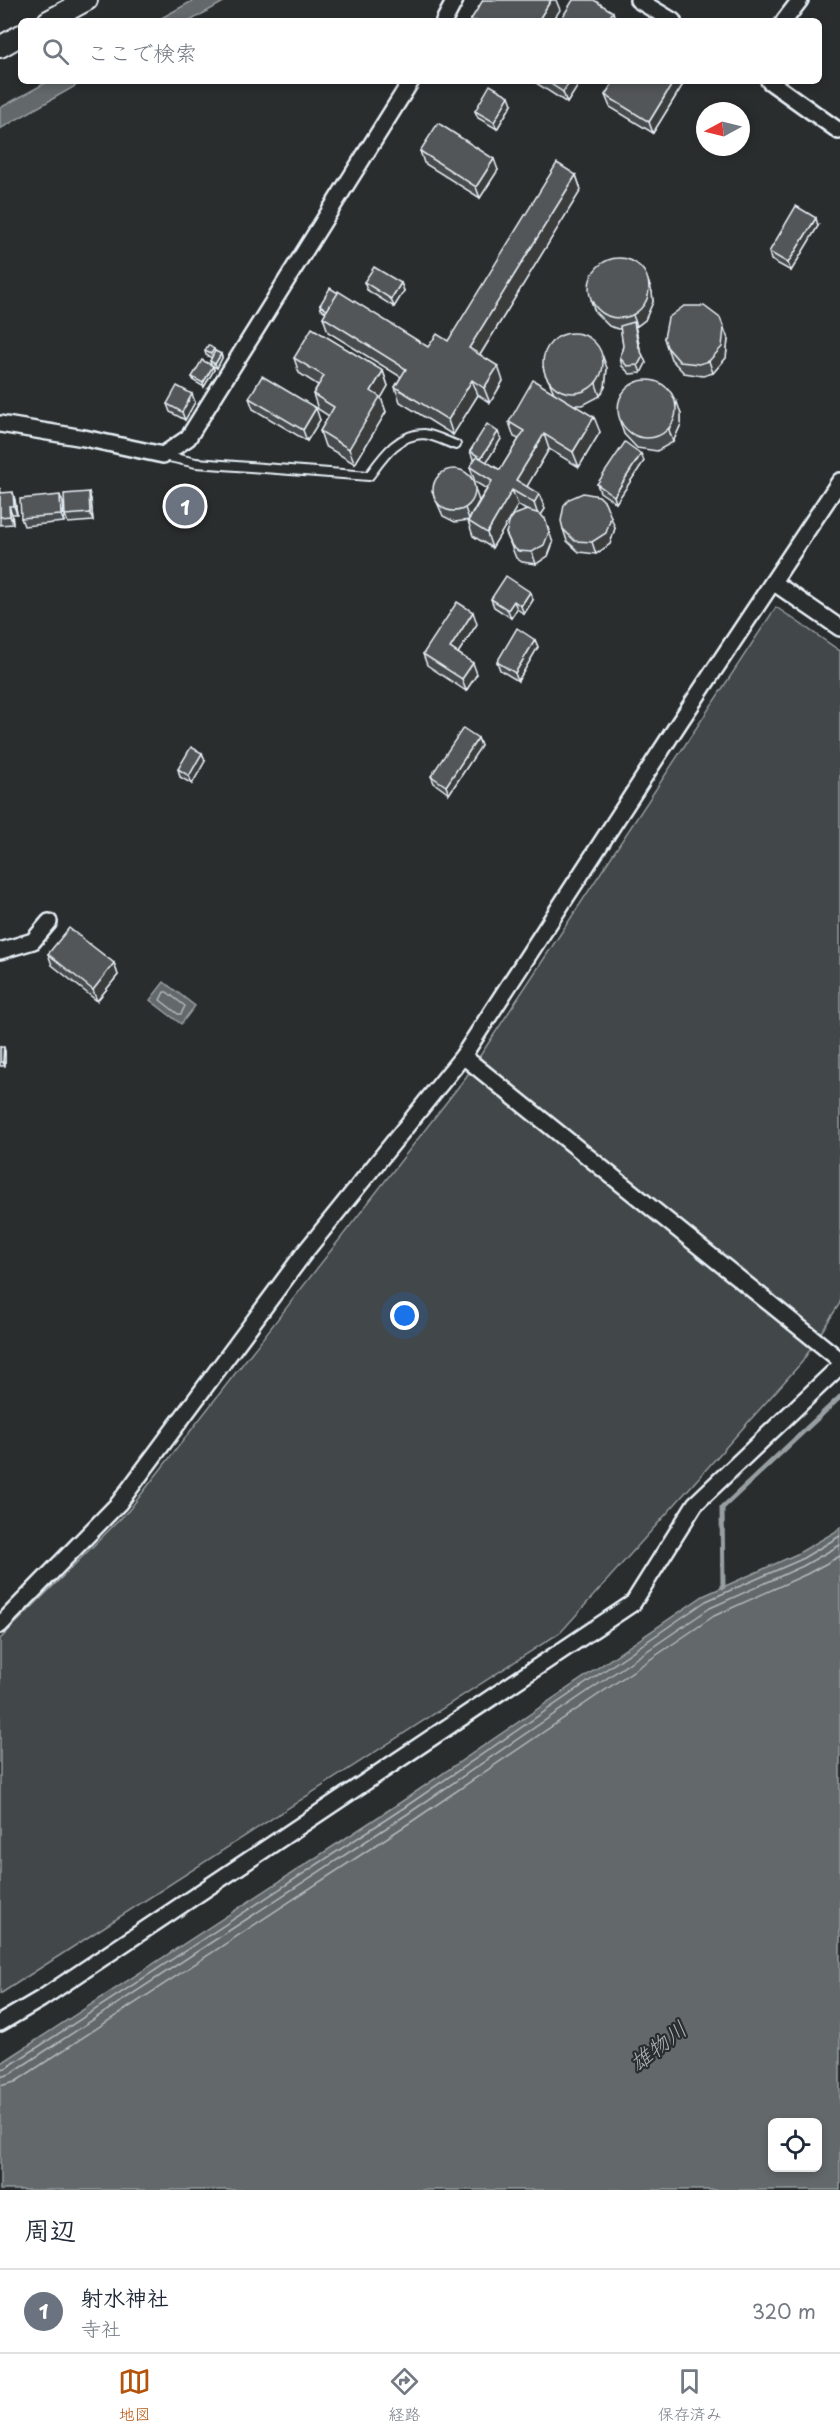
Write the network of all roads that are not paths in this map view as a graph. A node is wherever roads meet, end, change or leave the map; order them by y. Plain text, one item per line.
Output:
1 (87, 0) edge
2 (455, 0) edge
3 (638, 0) edge
4 (800, 0) edge
5 (54, 18) edge
6 (446, 18) edge
7 (668, 18) edge
8 (786, 18) edge
9 (18, 38) edge
10 (0, 47) edge
11 (409, 84) edge
12 (773, 84) edge
13 (839, 131) edge
14 (0, 424) edge
15 (456, 445) dead end
16 (163, 455) junction
17 (840, 481) edge
18 (773, 582) junction
19 (840, 628) edge
20 (49, 922) dead end
21 (0, 951) edge
22 (463, 1056) junction
23 (840, 1360) edge
24 (840, 1366) edge
25 (0, 1624) edge
26 (0, 2023) edge

1 - 5 street
2 - 6 street
3 - 7 street
4 - 8 street
9 - 10 street
11 - 16 street
12 - 13 street
14 - 16 street
15 - 16 lane
17 - 18 street
18 - 19 street
18 - 22 street
20 - 21 street
22 - 23 street
22 - 25 street
24 - 26 street

